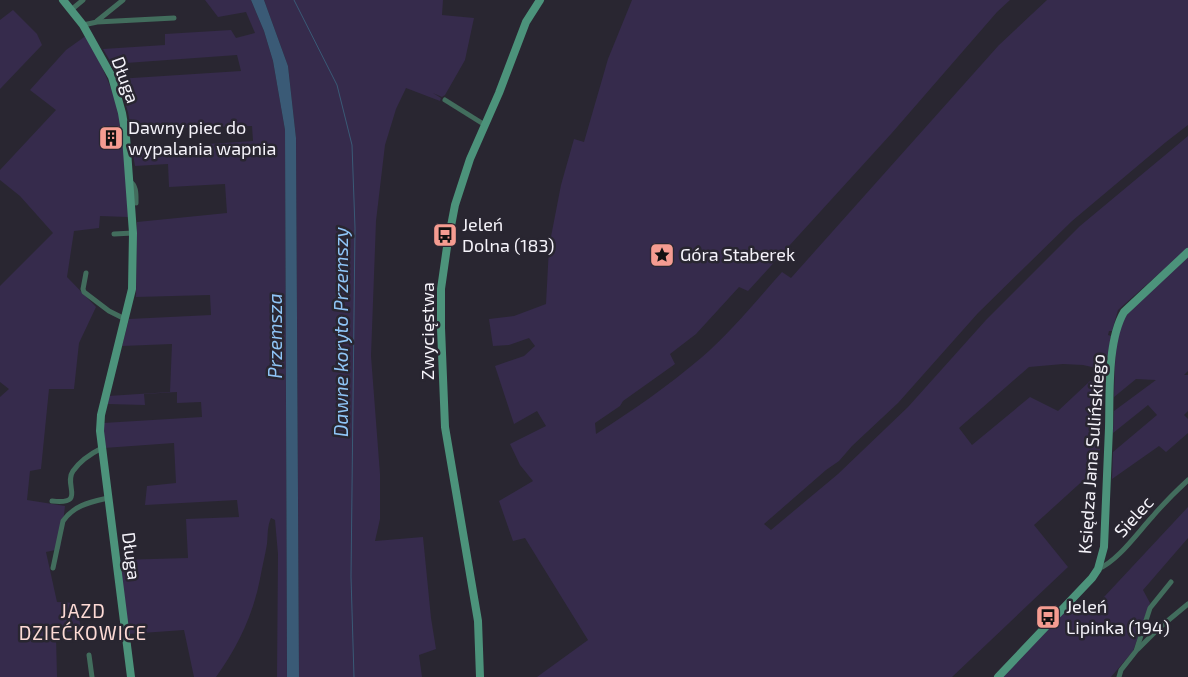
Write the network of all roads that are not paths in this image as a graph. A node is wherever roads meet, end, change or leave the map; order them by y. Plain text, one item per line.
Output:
1 (63, 0) edge
2 (83, 0) edge
3 (123, 0) edge
4 (540, 0) edge
5 (71, 10) junction
6 (174, 18) dead end
7 (97, 22) junction
8 (83, 25) junction
9 (445, 100) dead end
10 (485, 124) junction
11 (129, 181) junction
12 (136, 202) dead end
13 (133, 233) junction
14 (114, 234) dead end
15 (1188, 252) edge
16 (86, 273) dead end
17 (126, 319) junction
18 (102, 448) junction
19 (1188, 480) edge
20 (108, 498) junction
21 (52, 501) dead end
22 (54, 568) dead end
23 (1098, 569) junction
24 (1171, 582) dead end
25 (1188, 604) edge
26 (1136, 651) junction
27 (89, 656) dead end
28 (92, 677) edge
29 (131, 677) edge
30 (480, 677) edge
31 (998, 677) edge
32 (1119, 677) edge

1 - 5 street, Długa
2 - 5 street
3 - 7 street
4 - 10 street, Zwycięstwa
5 - 8 street, Długa
6 - 7 street
7 - 8 street
8 - 11 street, Długa
9 - 10 street
10 - 30 street, Zwycięstwa
11 - 12 street, Długa
11 - 13 street, Długa
13 - 14 street
13 - 17 street, Długa
15 - 23 street, Księdza Jana Sulińskiego
16 - 17 street
17 - 18 street, Długa
18 - 20 street, Długa
18 - 21 street
19 - 23 street, Sielec
20 - 22 street
20 - 29 street, Długa
23 - 31 street, Księdza Jana Sulińskiego
24 - 26 street
25 - 26 street
26 - 32 street
27 - 28 street

